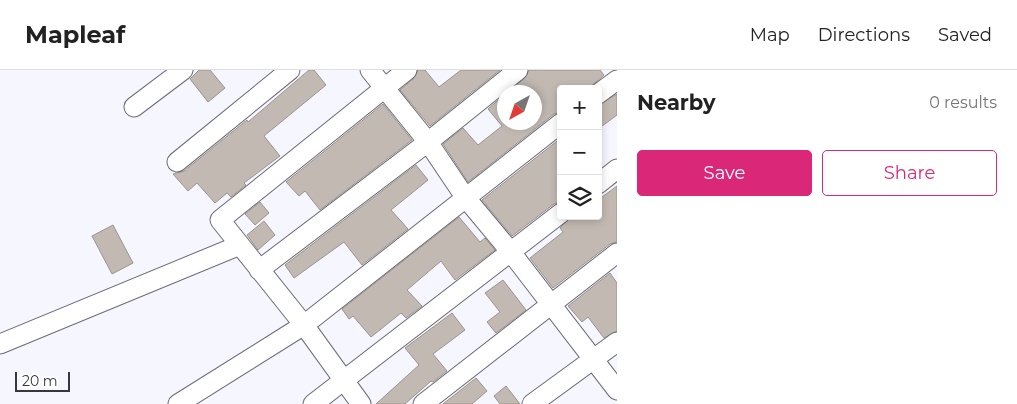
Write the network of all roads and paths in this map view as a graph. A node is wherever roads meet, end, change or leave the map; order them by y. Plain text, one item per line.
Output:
1 (184, 70) edge
2 (290, 70) edge
3 (370, 70) edge
4 (407, 70) edge
5 (518, 70) edge
6 (617, 80) edge
7 (384, 87) junction
8 (602, 91) edge
9 (134, 107) dead end
10 (557, 126) edge
11 (428, 142) junction
12 (177, 162) dead end
13 (617, 170) edge
14 (602, 181) edge
15 (465, 197) junction
16 (557, 216) edge
17 (240, 245) junction
18 (510, 251) junction
19 (617, 252) edge
20 (259, 270) junction
21 (550, 305) junction
22 (304, 325) junction
23 (617, 342) edge
24 (0, 344) edge
25 (594, 360) junction
26 (343, 380) junction
27 (617, 390) edge
28 (178, 404) edge
29 (312, 404) edge
30 (361, 404) edge
31 (422, 404) edge
32 (532, 404) edge

1 - 9 street
2 - 12 street
3 - 7 street
4 - 7 street
5 - 11 street
6 - 8 street
7 - 11 street
7 - 17 street
10 - 15 street
11 - 15 street
11 - 20 street
13 - 14 street
15 - 18 street
15 - 22 street
16 - 18 street
17 - 20 street
17 - 24 street
18 - 21 street
18 - 26 street
19 - 21 street
20 - 22 street
21 - 25 street
21 - 31 street
22 - 26 street
22 - 28 street
23 - 25 street
25 - 27 street
25 - 32 street
26 - 29 street
26 - 30 street

